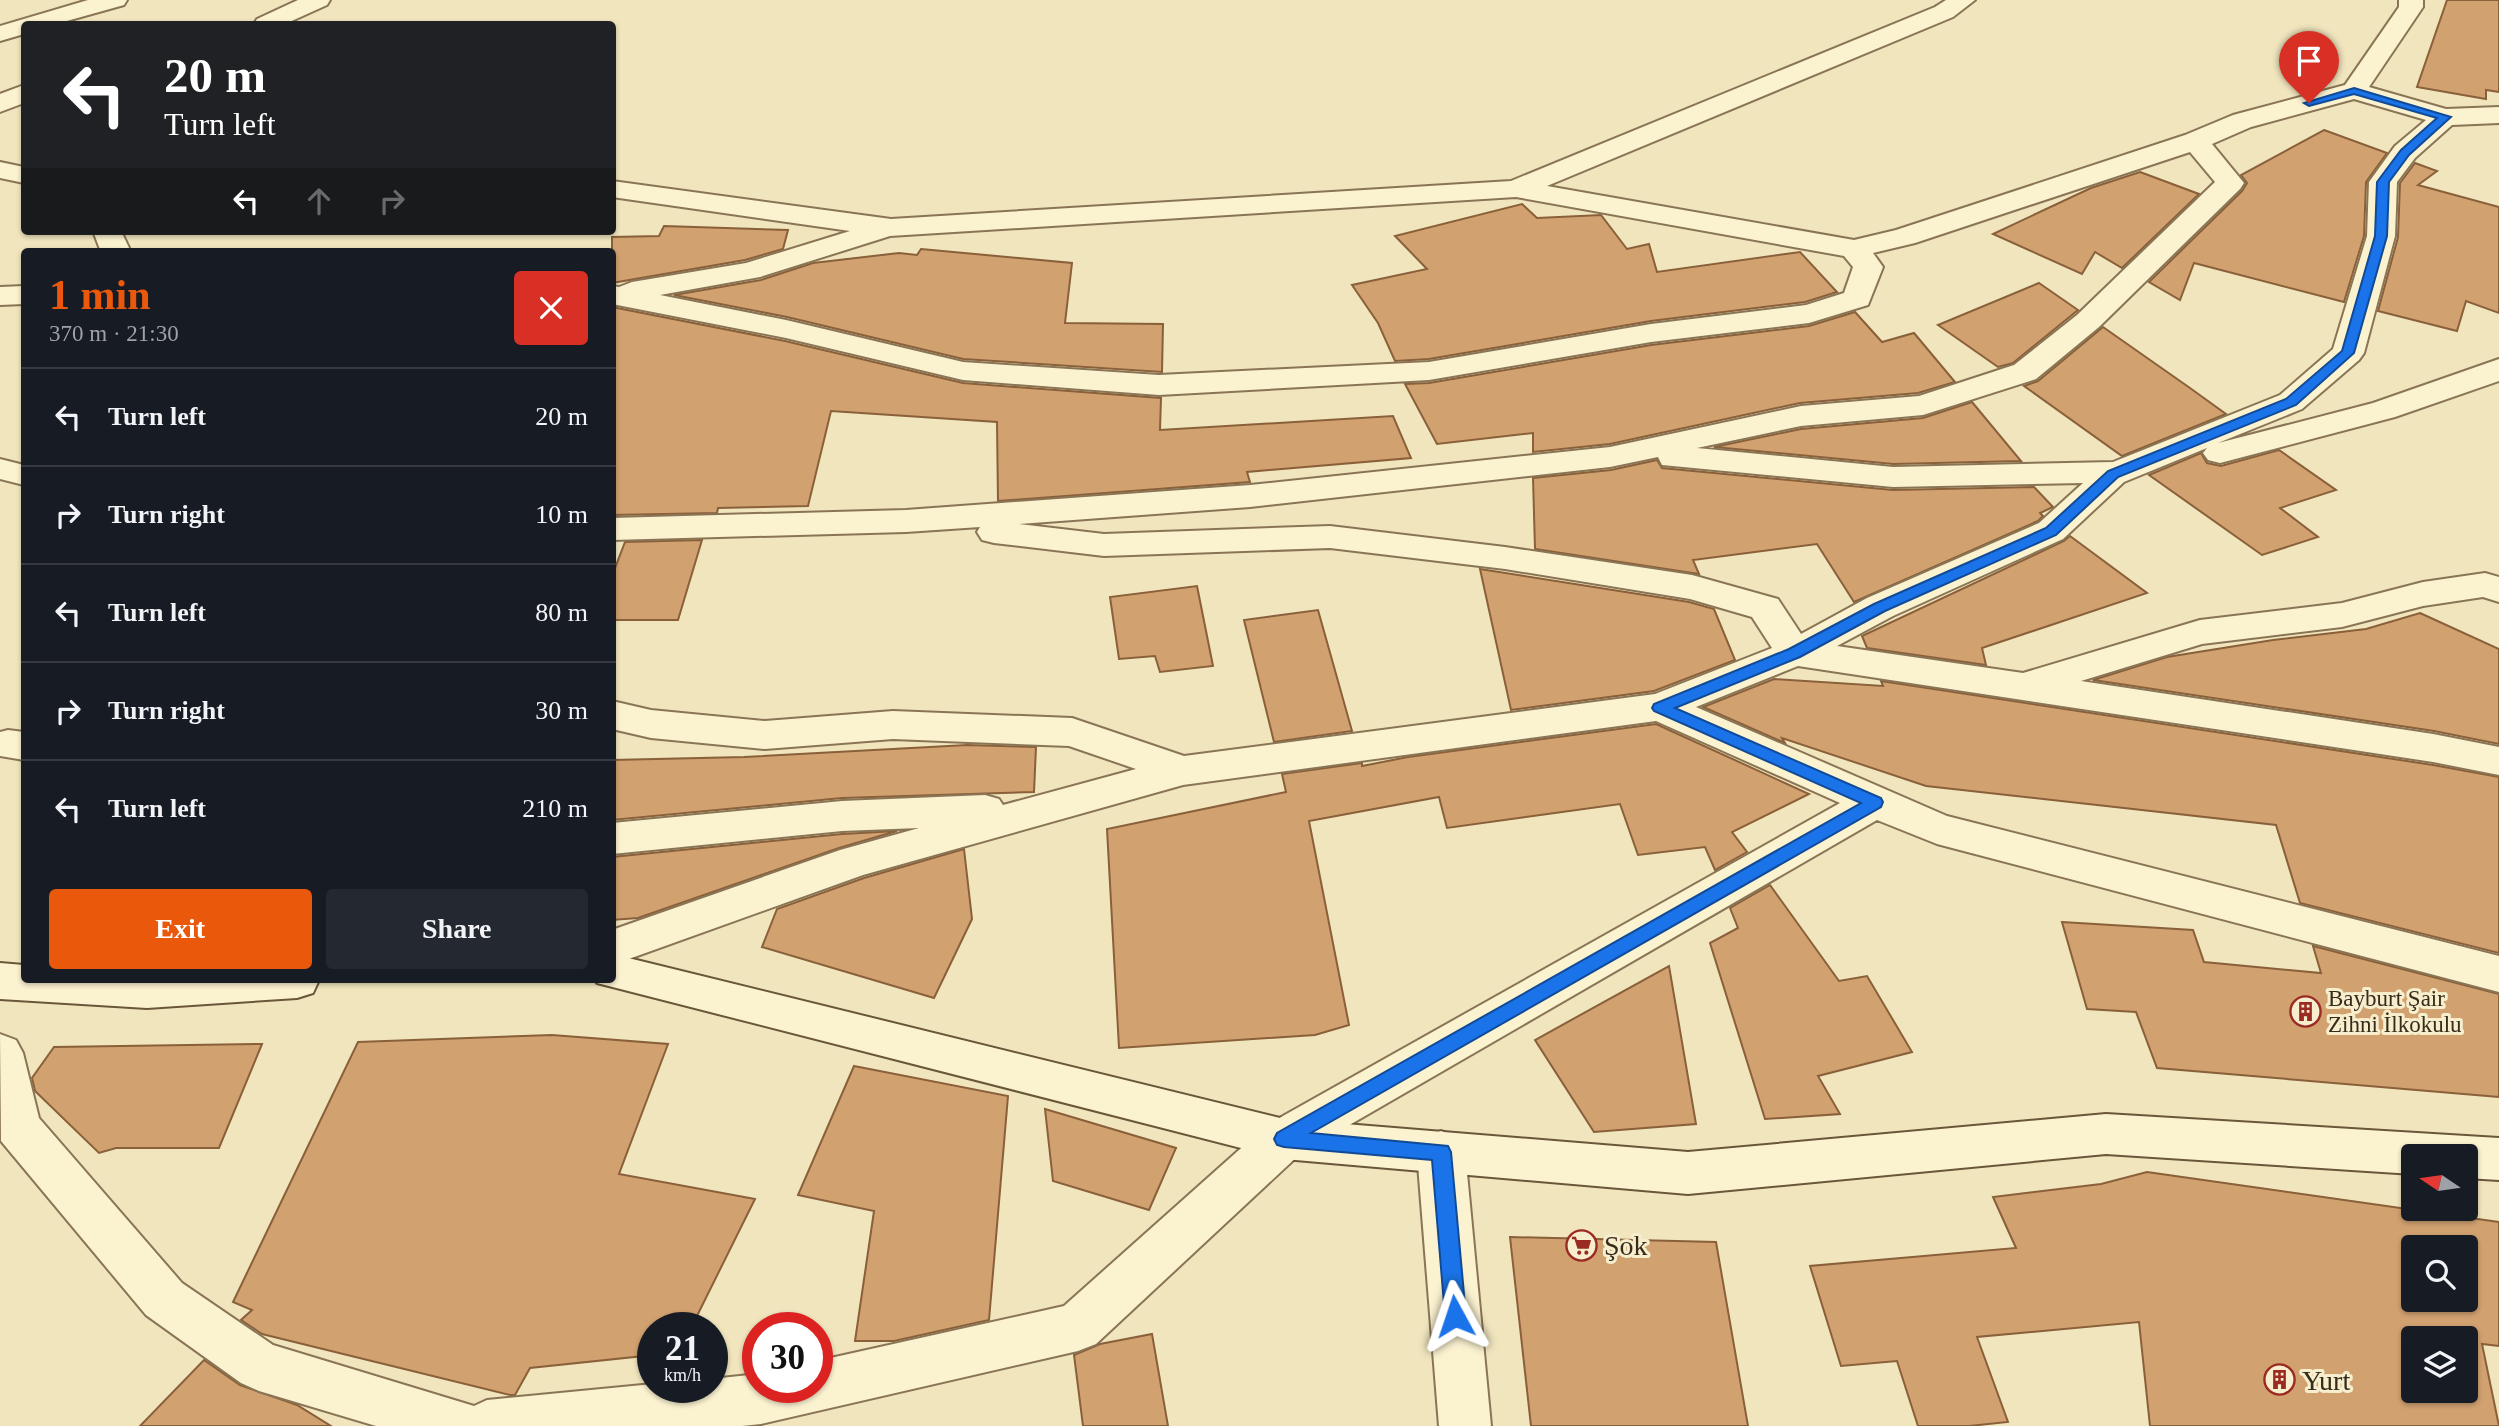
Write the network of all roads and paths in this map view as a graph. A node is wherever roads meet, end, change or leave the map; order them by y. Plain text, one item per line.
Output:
1 (115, 0) edge
2 (318, 0) edge
3 (1963, 0) edge
4 (2412, 0) edge
5 (42, 21) edge
6 (272, 21) edge
7 (21, 27) edge
8 (0, 34) edge
9 (2354, 91) junction
10 (21, 94) edge
11 (0, 104) edge
12 (2499, 115) edge
13 (2445, 117) junction
14 (2195, 141) junction
15 (0, 170) edge
16 (21, 174) edge
17 (1516, 189) junction
18 (616, 191) edge
19 (891, 228) junction
20 (1854, 249) junction
21 (616, 294) edge
22 (21, 295) edge
23 (0, 296) edge
24 (616, 296) edge
25 (2499, 368) edge
26 (1610, 457) junction
27 (0, 469) edge
28 (21, 474) edge
29 (2113, 474) junction
30 (906, 521) junction
31 (616, 529) edge
32 (2499, 590) edge
33 (1795, 653) junction
34 (2023, 686) junction
35 (1660, 708) junction
36 (616, 716) edge
37 (2499, 761) edge
38 (1183, 771) junction
39 (1875, 802) junction
40 (1053, 807) junction
41 (616, 839) edge
42 (616, 947) edge
43 (616, 972) edge
44 (2499, 974) edge
45 (0, 981) edge
46 (21, 982) edge
47 (32, 983) edge
48 (252, 983) edge
49 (0, 1054) edge
50 (1284, 1139) junction
51 (1441, 1152) junction
52 (2401, 1153) edge
53 (2478, 1158) edge
54 (2499, 1159) edge
55 (833, 1382) edge
56 (742, 1401) edge
57 (461, 1426) edge
58 (487, 1426) edge
59 (1465, 1426) edge

1 - 5 street
2 - 6 street
3 - 17 street
4 - 9 street
7 - 8 street
9 - 13 street
9 - 14 street
10 - 11 street
12 - 13 street
13 - 29 street
14 - 20 street
14 - 26 street
15 - 16 street
17 - 19 street
17 - 20 street
18 - 19 street
19 - 21 street
20 - 24 street
22 - 23 street
25 - 29 street
26 - 29 street
26 - 30 street
27 - 28 street
29 - 33 street
30 - 31 street
30 - 33 street
32 - 34 street
33 - 34 street
33 - 35 street
34 - 37 street
35 - 38 street
35 - 39 street
36 - 38 street
38 - 40 street
39 - 44 street
39 - 50 street
40 - 41 street
40 - 42 street
43 - 50 street
45 - 46 street
47 - 48 street
49 - 57 street
50 - 51 street
50 - 55 street
51 - 52 street
51 - 59 street
53 - 54 street
56 - 58 street

